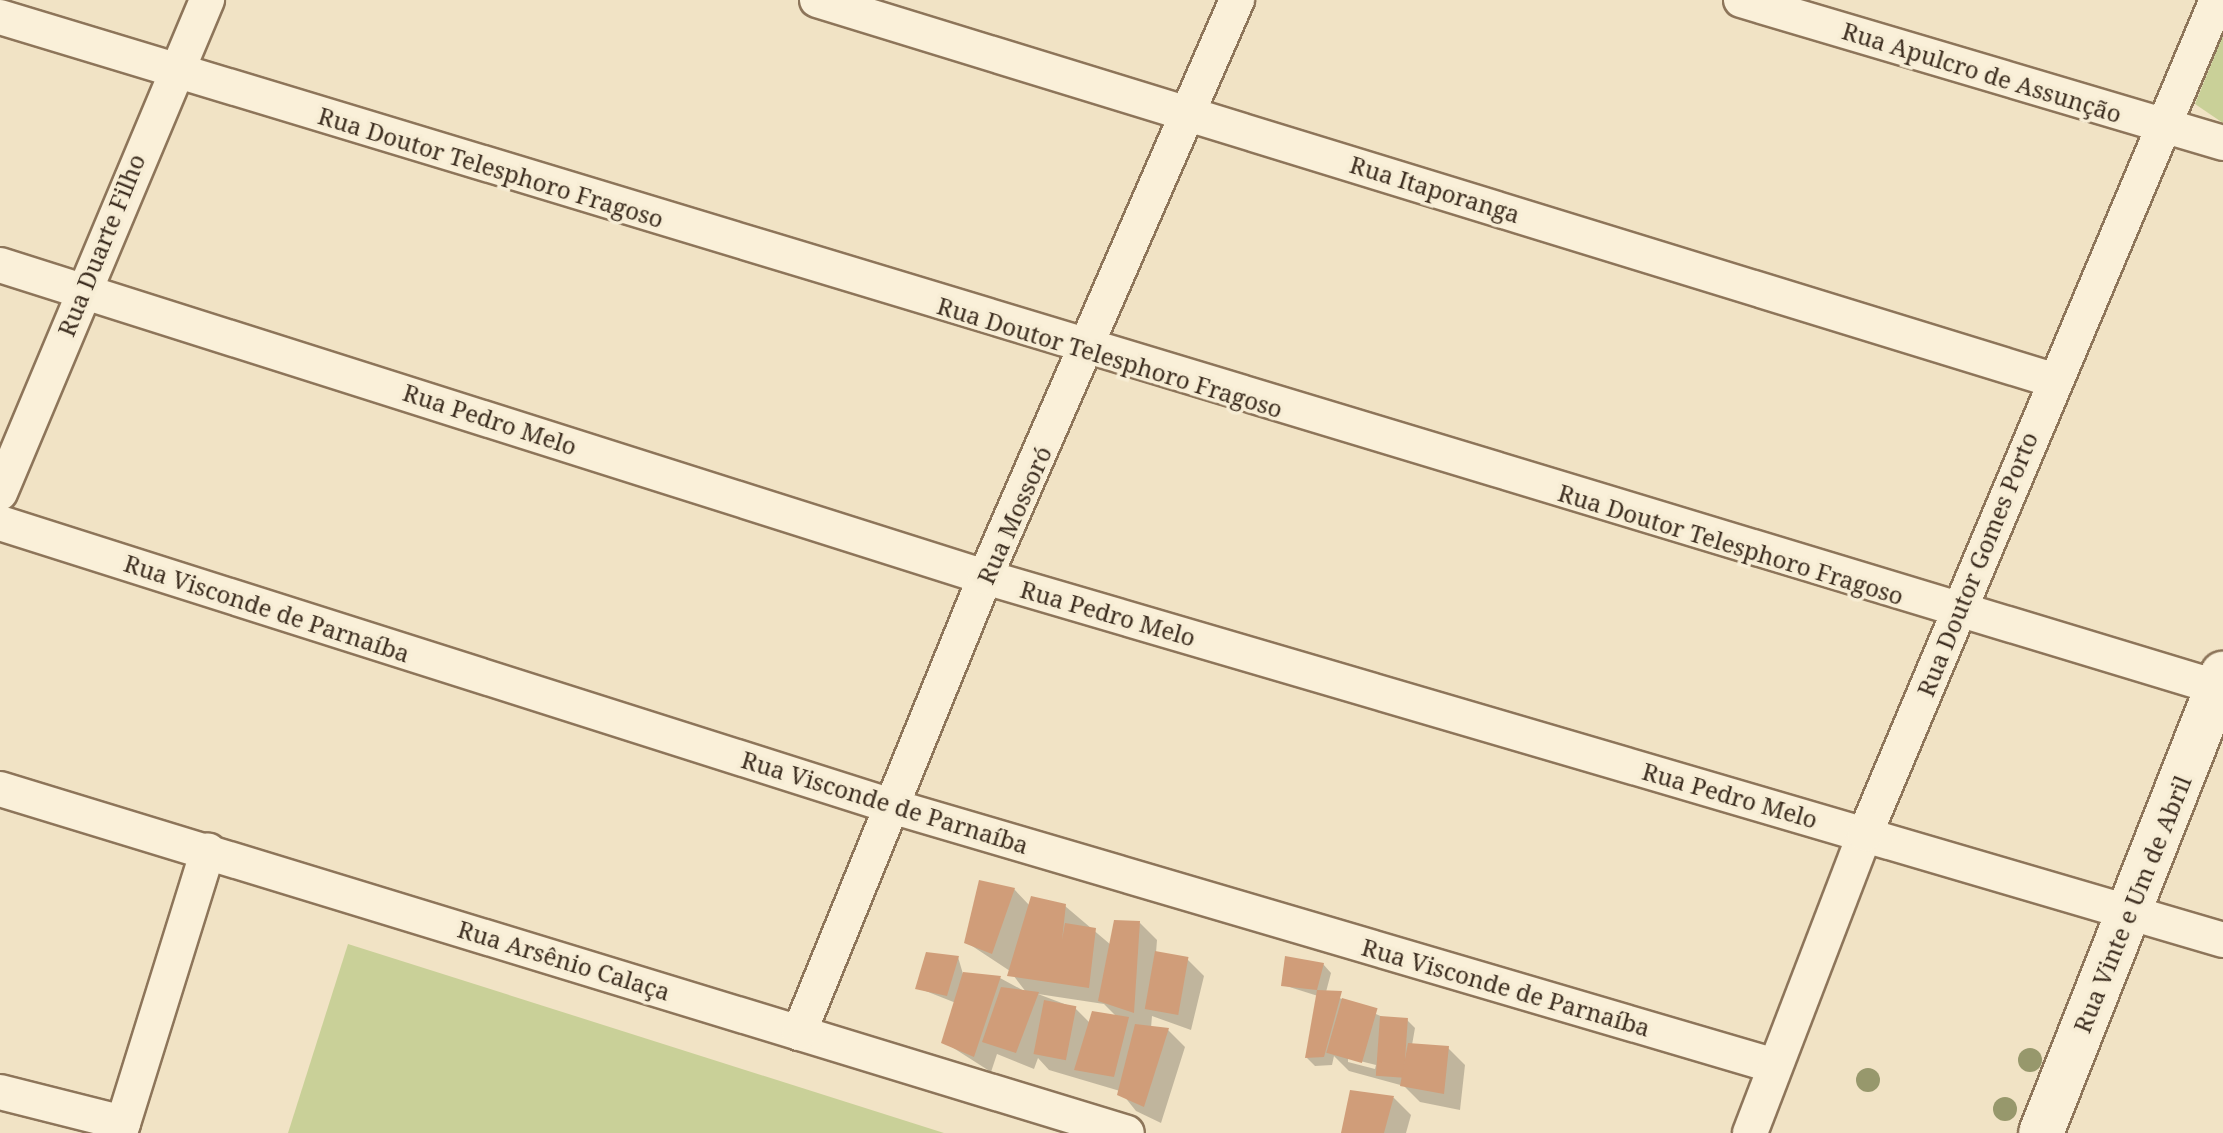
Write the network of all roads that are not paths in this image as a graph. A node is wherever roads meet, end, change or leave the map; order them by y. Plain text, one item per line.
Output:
1 (207, 0) edge
2 (817, 0) edge
3 (1237, 0) edge
4 (1741, 0) edge
5 (2217, 0) edge
6 (0, 17) edge
7 (174, 69) junction
8 (1189, 113) junction
9 (2164, 126) junction
10 (2223, 143) edge
11 (0, 265) edge
12 (83, 290) junction
13 (1087, 351) junction
14 (2053, 380) junction
15 (0, 493) edge
16 (0, 523) edge
17 (985, 577) junction
18 (1958, 612) junction
19 (2221, 683) edge
20 (0, 789) edge
21 (891, 806) junction
22 (1865, 834) junction
23 (208, 850) junction
24 (2129, 910) junction
25 (2223, 940) edge
26 (799, 1033) junction
27 (1775, 1066) junction
28 (0, 1092) edge
29 (121, 1128) edge
30 (1127, 1133) edge
31 (1750, 1133) edge
32 (2041, 1133) edge

1 - 7 street, Rua Duarte Filho
2 - 8 street, Rua Itaporanga
3 - 8 street, Rua Mossoró
4 - 9 street, Rua Apulcro de Assunção
5 - 9 street, Rua Doutor Gomes Porto
6 - 7 street, Rua Doutor Telesphoro Fragoso
7 - 12 street, Rua Duarte Filho
7 - 13 street, Rua Doutor Telesphoro Fragoso
8 - 13 street, Rua Mossoró
8 - 14 street, Rua Itaporanga
9 - 10 street, Rua Apulcro de Assunção
9 - 14 street, Rua Doutor Gomes Porto
11 - 12 street, Rua Pedro Melo
12 - 15 street, Rua Duarte Filho
12 - 17 street, Rua Pedro Melo
13 - 17 street, Rua Mossoró
13 - 18 street, Rua Doutor Telesphoro Fragoso
14 - 18 street, Rua Doutor Gomes Porto
16 - 21 street, Rua Visconde de Parnaíba
17 - 21 street, Rua Mossoró
17 - 22 street, Rua Pedro Melo
18 - 19 street, Rua Doutor Telesphoro Fragoso
18 - 22 street, Rua Doutor Gomes Porto
19 - 24 street, Rua Vinte e Um de Abril
20 - 23 street, Rua Arsênio Calaça
21 - 26 street, Rua Mossoró
21 - 27 street, Rua Visconde de Parnaíba
22 - 24 street, Rua Pedro Melo
22 - 27 street, Rua Doutor Gomes Porto
23 - 26 street, Rua Arsênio Calaça
23 - 29 street
24 - 25 street, Rua Pedro Melo
24 - 32 street, Rua Vinte e Um de Abril
26 - 30 street, Rua Arsênio Calaça
27 - 31 street, Rua Doutor Gomes Porto
28 - 29 street

